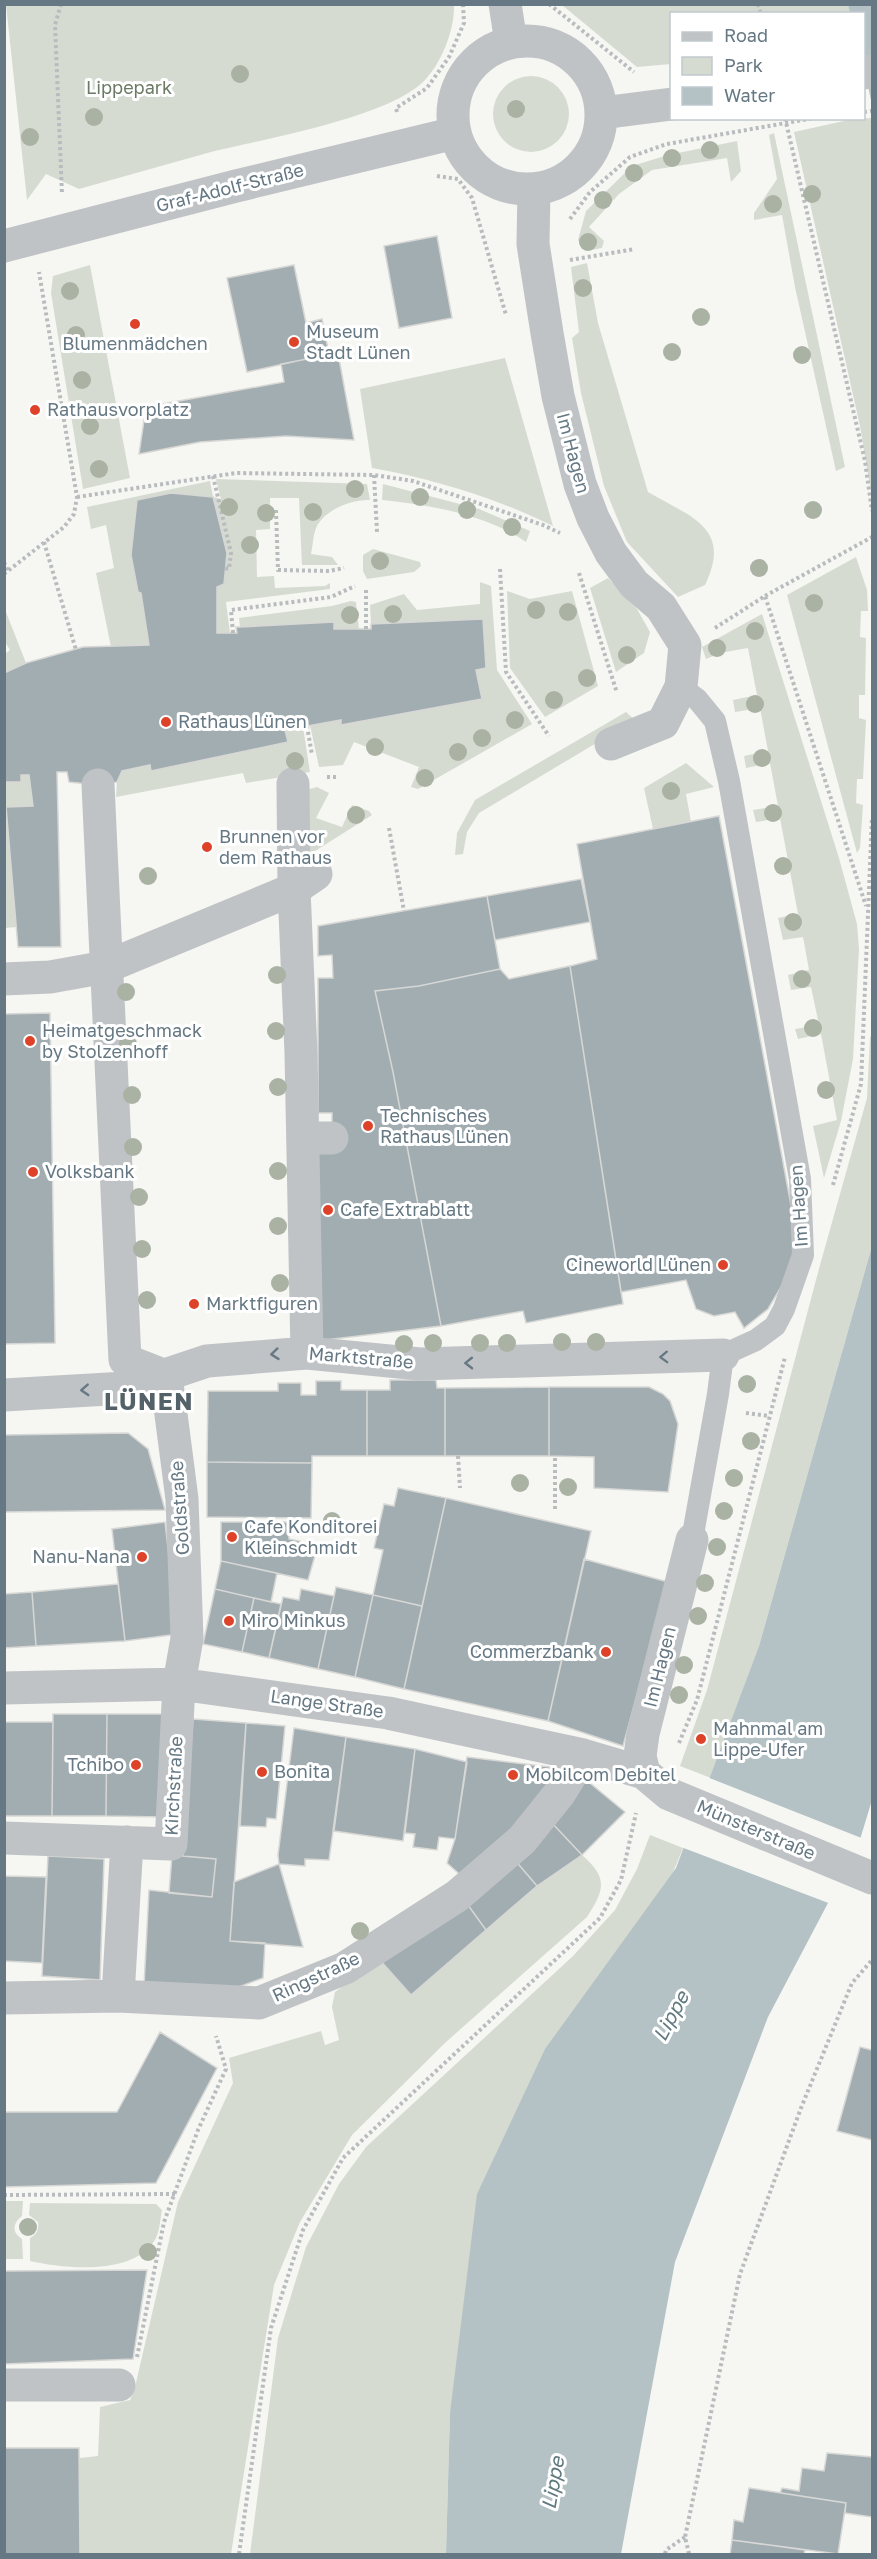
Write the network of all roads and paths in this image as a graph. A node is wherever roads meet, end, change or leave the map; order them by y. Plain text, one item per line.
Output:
1 (61, 4) edge
2 (463, 4) edge
3 (505, 4) edge
4 (549, 4) edge
5 (511, 42) junction
6 (667, 105) edge
7 (602, 113) junction
8 (785, 120) edge
9 (805, 120) edge
10 (786, 124) junction
11 (455, 133) junction
12 (406, 144) junction
13 (431, 177) dead end
14 (534, 189) junction
15 (63, 230) junction
16 (18, 243) edge
17 (566, 243) junction
18 (533, 244) junction
19 (634, 249) dead end
20 (487, 250) dead end
21 (374, 475) junction
22 (213, 476) junction
23 (77, 497) junction
24 (276, 510) dead end
25 (873, 511) edge
26 (377, 532) dead end
27 (873, 537) edge
28 (570, 538) dead end
29 (44, 542) junction
30 (4, 562) edge
31 (576, 564) dead end
32 (225, 568) dead end
33 (344, 568) dead end
34 (500, 569) dead end
35 (6, 572) edge
36 (355, 586) dead end
37 (366, 588) dead end
38 (765, 596) junction
39 (366, 629) dead end
40 (233, 633) dead end
41 (685, 645) junction
42 (76, 650) dead end
43 (681, 687) junction
44 (617, 693) dead end
45 (549, 736) dead end
46 (611, 744) dead end
47 (293, 784) dead end
48 (98, 785) dead end
49 (389, 828) dead end
50 (305, 881) junction
51 (867, 909) dead end
52 (404, 910) dead end
53 (106, 967) junction
54 (7, 977) edge
55 (307, 1353) junction
56 (723, 1355) junction
57 (166, 1376) junction
58 (4, 1395) edge
59 (458, 1456) dead end
60 (555, 1456) dead end
61 (460, 1488) dead end
62 (555, 1509) dead end
63 (692, 1540) joint
64 (179, 1684) junction
65 (4, 1688) edge
66 (583, 1755) junction
67 (644, 1773) junction
68 (631, 1831) dead end
69 (4, 1838) edge
70 (127, 1842) junction
71 (873, 1878) edge
72 (873, 1960) edge
73 (118, 1996) junction
74 (4, 1998) edge
75 (205, 2001) junction
76 (4, 2194) edge
77 (174, 2194) junction
78 (4, 2385) edge
79 (119, 2385) joint
80 (685, 2537) junction
81 (239, 2554) edge
82 (665, 2554) edge
83 (689, 2554) edge

1 - 15 path
2 - 12 path
3 - 5 street
4 - 6 path
5 - 7 street
5 - 11 street
6 - 7 street
7 - 14 street
8 - 10 path
9 - 10 path
10 - 17 path
10 - 25 path
11 - 12 street, Graf-Adolf-Straße
11 - 14 street
12 - 15 street, Graf-Adolf-Straße
13 - 20 path
14 - 18 street, Im Hagen
15 - 16 street, Graf-Adolf-Straße
16 - 23 path
17 - 18 path
17 - 19 path
18 - 41 street, Im Hagen
21 - 22 path
21 - 26 path
21 - 28 path
22 - 23 path
22 - 32 path
23 - 29 path
24 - 33 path
27 - 38 path
29 - 35 path
29 - 42 path
30 - 35 path
31 - 44 path
34 - 45 path
36 - 40 path
37 - 39 path
38 - 41 path
38 - 51 path
41 - 43 street
43 - 46 street
43 - 56 lane, Im Hagen
47 - 50 street
48 - 53 street
49 - 52 path
50 - 53 street
50 - 55 street
53 - 54 street
53 - 57 street
56 -> 55 street, Marktstraße
55 -> 57 street, Marktstraße
56 - 63 lane, Im Hagen
57 -> 58 street, Marktstraße
57 - 64 street, Goldstraße
59 - 61 path
60 - 62 path
63 - 67 street, Im Hagen
64 - 65 street, Lange Straße
64 - 66 street, Lange Straße
64 - 70 street, Kirchstraße
66 - 67 street, Lange Straße
66 - 75 street, Ringstraße
67 - 71 street, Münsterstraße
68 - 81 path
69 - 70 street, Kirchstraße
70 - 73 street
72 - 80 path
73 - 74 street, Ringstraße
73 - 75 street, Ringstraße
75 - 77 path
76 - 77 path
77 - 79 path
78 - 79 street
80 - 82 path
80 - 83 path

